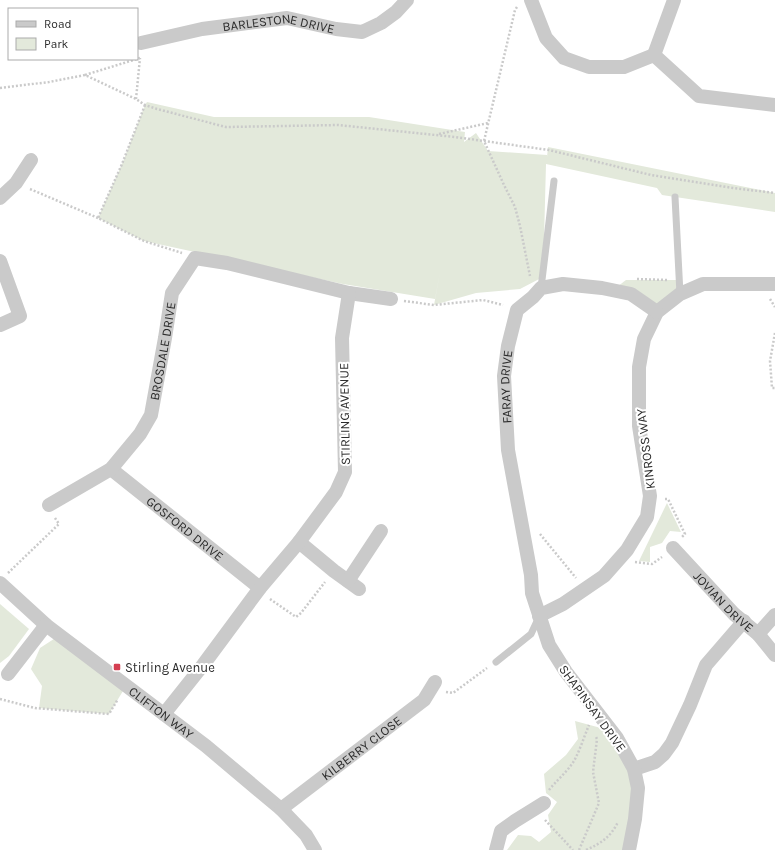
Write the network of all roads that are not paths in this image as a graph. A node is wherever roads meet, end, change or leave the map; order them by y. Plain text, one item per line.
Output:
1 (406, 0) edge
2 (674, 0) edge
3 (525, 2) edge
4 (141, 43) road end
5 (654, 55) junction
6 (775, 105) edge
7 (31, 160) dead end
8 (554, 181) dead end
9 (675, 197) dead end
10 (0, 198) edge
11 (0, 261) edge
12 (775, 284) edge
13 (680, 287) junction
14 (349, 293) junction
15 (537, 293) junction
16 (391, 299) road end
17 (657, 312) junction
18 (0, 325) edge
19 (111, 470) junction
20 (49, 505) road end
21 (381, 532) dead end
22 (299, 542) junction
23 (673, 548) road end
24 (3, 579) edge
25 (259, 589) junction
26 (775, 615) edge
27 (539, 616) junction
28 (744, 621) junction
29 (46, 625) junction
30 (758, 634) junction
31 (775, 655) edge
32 (496, 662) road end
33 (8, 674) dead end
34 (433, 686) road end
35 (164, 714) junction
36 (634, 769) junction
37 (539, 806) road end
38 (281, 809) junction
39 (315, 850) edge
40 (496, 850) edge
41 (629, 850) edge

1 - 4 street, BARLESTONE DRIVE
2 - 5 street
3 - 5 street
5 - 6 street
7 - 10 street
8 - 15 lane
9 - 13 lane
11 - 18 street
12 - 13 street, KINROSS WAY
13 - 17 street, KINROSS WAY
14 - 16 street
14 - 19 street, BROSDALE DRIVE
14 - 22 street, STIRLING AVENUE
15 - 17 street
15 - 27 street, FARAY DRIVE
17 - 27 street, KINROSS WAY
19 - 20 street, BROSDALE DRIVE
19 - 25 street, GOSFORD DRIVE
21 - 22 street
22 - 25 street, STIRLING AVENUE
23 - 28 street, JOVIAN DRIVE
24 - 29 street, CLIFTON WAY
25 - 35 street, STIRLING AVENUE
26 - 30 street
27 - 32 lane
27 - 36 street, SHAPINSAY DRIVE
28 - 30 street, JOVIAN DRIVE
28 - 36 street
29 - 33 street
29 - 35 street, CLIFTON WAY
30 - 31 street, JOVIAN DRIVE
34 - 38 street, KILBERRY CLOSE
35 - 38 street, CLIFTON WAY
36 - 41 street, SHAPINSAY DRIVE
37 - 40 street
38 - 39 street, CLIFTON WAY

